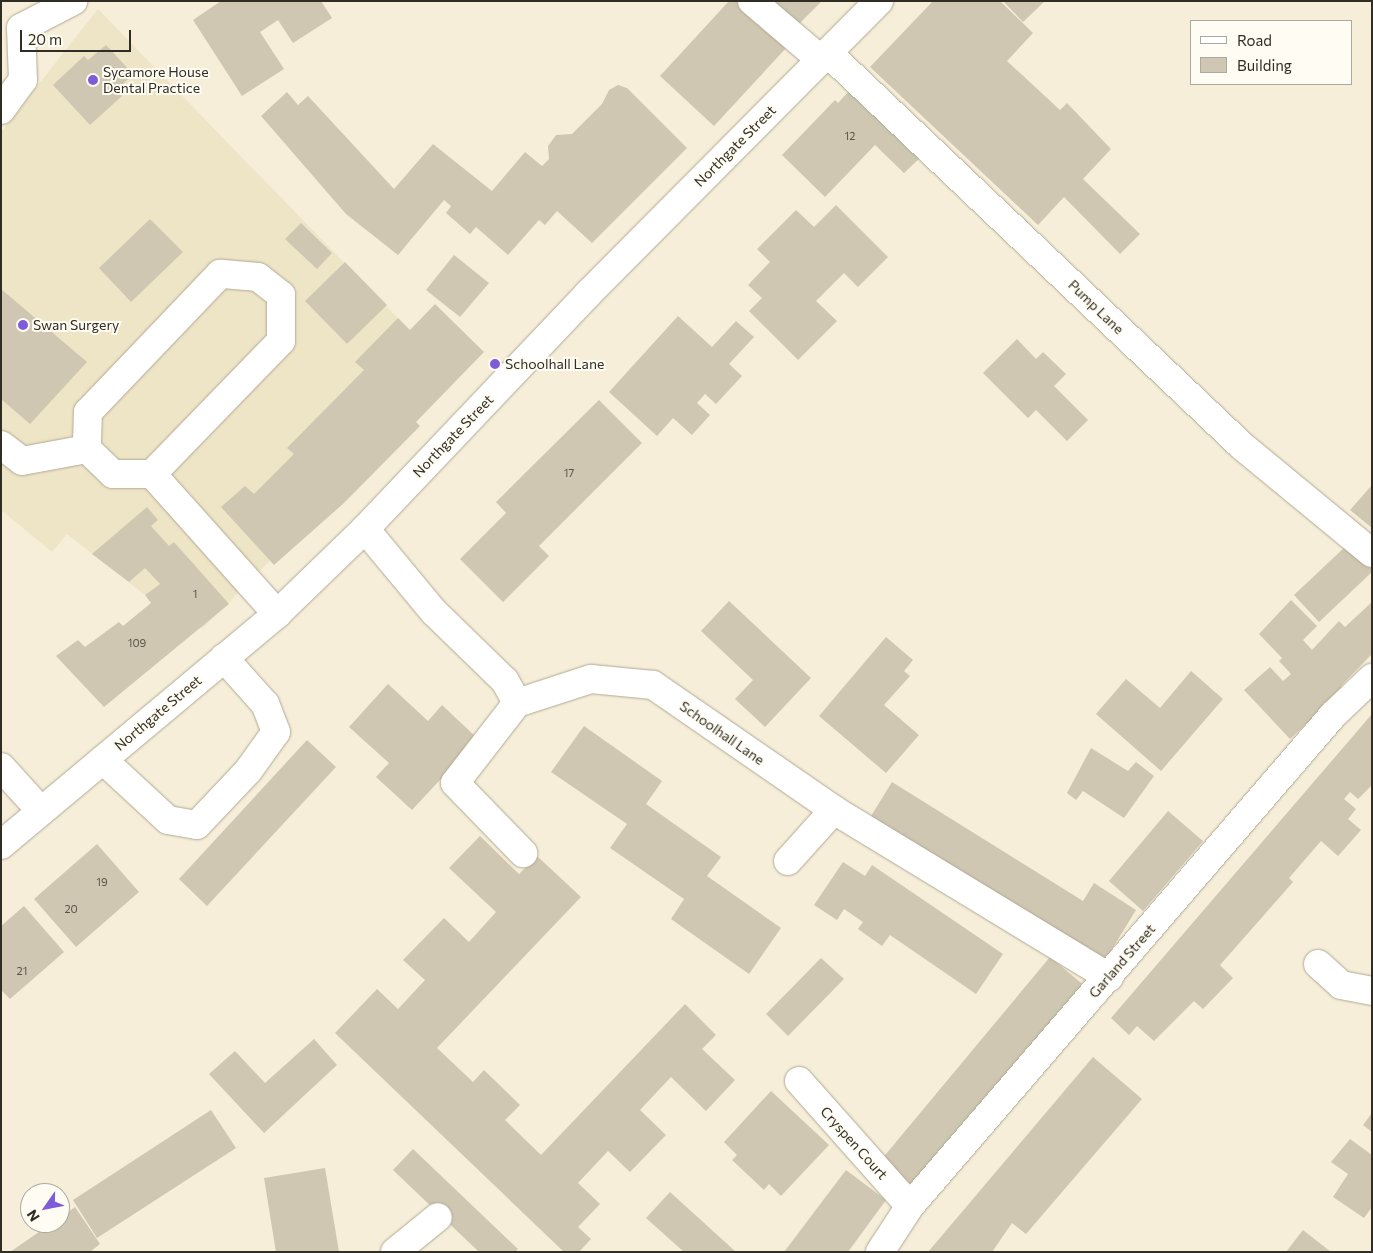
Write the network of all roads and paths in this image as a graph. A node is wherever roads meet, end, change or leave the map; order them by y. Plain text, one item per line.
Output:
1 (73, 1) edge
2 (752, 1) edge
3 (879, 1) edge
4 (11, 26) edge
5 (825, 57) junction
6 (1, 110) edge
7 (1, 445) edge
8 (87, 449) junction
9 (152, 474) junction
10 (364, 529) junction
11 (1372, 553) edge
12 (277, 614) junction
13 (224, 658) junction
14 (1372, 678) edge
15 (517, 703) junction
16 (103, 760) junction
17 (1, 767) edge
18 (834, 810) junction
19 (41, 811) junction
20 (1, 845) edge
21 (523, 853) dead end
22 (788, 862) dead end
23 (1318, 964) dead end
24 (1109, 977) junction
25 (1372, 991) edge
26 (799, 1081) dead end
27 (910, 1206) junction
28 (438, 1217) dead end
29 (395, 1252) edge
30 (880, 1252) edge

1 - 4 street
2 - 5 street, Pump Lane
3 - 5 street, Northgate Street
4 - 6 street
5 - 10 street, Northgate Street
5 - 11 street, Pump Lane
7 - 8 street
8 - 9 street
8 - 9 street
9 - 12 street
10 - 12 street, Northgate Street
10 - 15 street
12 - 13 street, Northgate Street
13 - 16 street, Northgate Street
13 - 16 street
14 - 24 street, Garland Street
15 - 18 street, Schoolhall Lane
15 - 21 street
16 - 19 street, Northgate Street
17 - 19 street
18 - 22 street
18 - 24 street, Schoolhall Lane
19 - 20 street, Northgate Street
23 - 25 street
24 - 27 street, Garland Street
26 - 27 street, Cryspen Court
27 - 30 street, Garland Street
28 - 29 street

